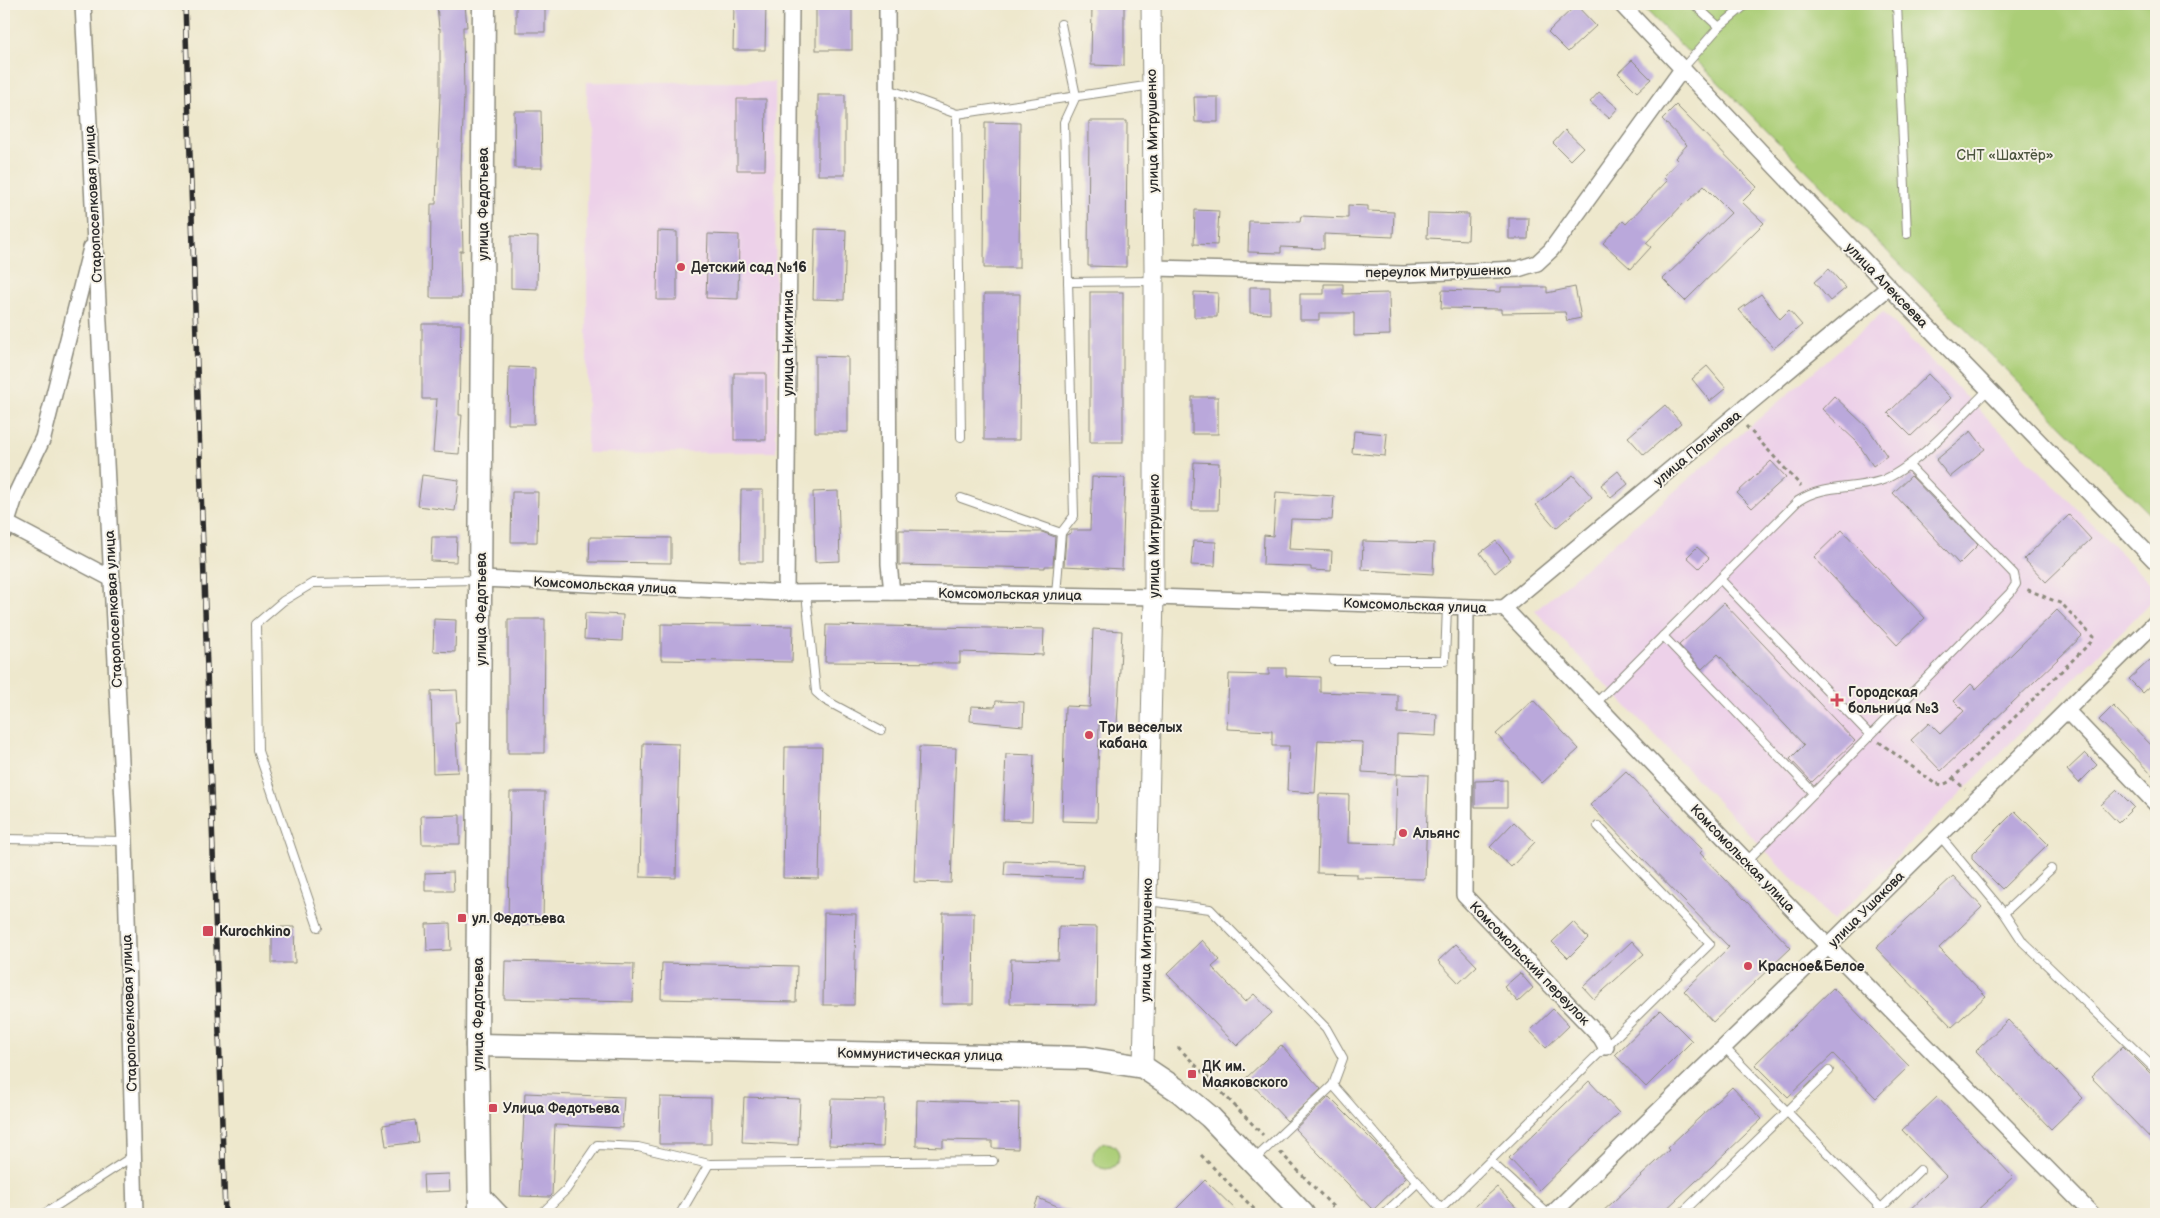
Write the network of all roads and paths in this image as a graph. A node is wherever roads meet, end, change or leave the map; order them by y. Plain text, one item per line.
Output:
1 (82, 4) edge
2 (484, 4) edge
3 (791, 4) edge
4 (887, 4) edge
5 (1151, 4) edge
6 (1622, 4) edge
7 (1694, 4) edge
8 (1747, 4) edge
9 (1897, 4) edge
10 (1061, 24) dead end
11 (1719, 26) junction
12 (1683, 68) junction
13 (1152, 84) junction
14 (888, 89) junction
15 (1076, 96) junction
16 (957, 114) junction
17 (95, 232) junction
18 (1907, 234) dead end
19 (1154, 275) junction
20 (1068, 282) junction
21 (1889, 288) junction
22 (1988, 389) junction
23 (1736, 415) junction
24 (961, 437) dead end
25 (1909, 466) junction
26 (1808, 494) junction
27 (961, 498) dead end
28 (5, 526) edge
29 (1061, 533) junction
30 (2156, 562) edge
31 (112, 579) junction
32 (482, 579) junction
33 (1720, 579) junction
34 (2016, 584) junction
35 (892, 592) junction
36 (786, 593) junction
37 (806, 593) junction
38 (1056, 595) junction
39 (1154, 596) junction
40 (1447, 606) junction
41 (1466, 607) junction
42 (1504, 608) junction
43 (2156, 622) edge
44 (1663, 636) junction
45 (1334, 661) dead end
46 (1596, 703) junction
47 (2067, 711) junction
48 (882, 730) dead end
49 (1870, 735) junction
50 (1814, 793) junction
51 (2156, 804) edge
52 (1598, 826) dead end
53 (1940, 836) junction
54 (4, 839) edge
55 (125, 841) junction
56 (1747, 861) junction
57 (2051, 869) dead end
58 (1147, 901) junction
59 (2004, 913) junction
60 (318, 927) dead end
61 (1828, 946) junction
62 (477, 1045) junction
63 (1178, 1047) dead end
64 (1606, 1047) junction
65 (1724, 1047) junction
66 (1143, 1067) junction
67 (2156, 1070) edge
68 (1829, 1071) dead end
69 (1333, 1085) junction
70 (1787, 1112) junction
71 (1272, 1144) junction
72 (1202, 1155) dead end
73 (133, 1156) junction
74 (993, 1161) dead end
75 (1490, 1161) junction
76 (1253, 1162) junction
77 (709, 1164) junction
78 (1920, 1170) dead end
79 (1418, 1182) junction
80 (480, 1192) junction
81 (1878, 1211) edge
82 (44, 1214) edge
83 (135, 1214) edge
84 (480, 1214) edge
85 (502, 1214) edge
86 (542, 1214) edge
87 (680, 1214) edge
88 (1259, 1214) edge
89 (1303, 1214) edge
90 (1340, 1214) edge
91 (1384, 1214) edge
92 (1550, 1214) edge
93 (1681, 1214) edge
94 (2092, 1214) edge

1 - 17 street, Старопоселковая улица
2 - 32 main road, улица Федотьева
3 - 36 street, улица Никитина
4 - 14 street
5 - 13 street, улица Митрушенко
6 - 12 street, улица Алексеева
7 - 11 lane
8 - 11 lane
9 - 18 lane
10 - 15 lane
11 - 12 lane
12 - 19 street, переулок Митрушенко
12 - 21 street, улица Алексеева
13 - 15 lane
13 - 19 street, улица Митрушенко
14 - 16 lane
14 - 35 street
15 - 16 lane
15 - 20 lane
16 - 24 lane
17 - 28 street
17 - 31 street, Старопоселковая улица
19 - 20 lane
19 - 39 street, улица Митрушенко
20 - 29 lane
21 - 22 street, улица Алексеева
21 - 23 street, улица Полынова
22 - 25 lane
22 - 30 street, улица Алексеева
23 - 26 path
23 - 42 street, улица Полынова
25 - 26 lane
25 - 34 lane
26 - 33 lane
27 - 29 lane
28 - 31 street
29 - 38 lane
31 - 55 street, Старопоселковая улица
32 - 36 street, Комсомольская улица
32 - 60 lane
32 - 62 main road, улица Федотьева
33 - 44 lane
33 - 49 lane
34 - 49 lane
34 - 49 path
35 - 37 street, Комсомольская улица
35 - 38 street, Комсомольская улица
36 - 37 street, Комсомольская улица
37 - 48 lane
38 - 39 street, Комсомольская улица
39 - 40 street, Комсомольская улица
39 - 58 street, улица Митрушенко
40 - 41 street, Комсомольская улица
40 - 45 lane
41 - 42 street, Комсомольская улица
41 - 64 street, Комсомольский переулок
42 - 46 street, Комсомольская улица
43 - 47 street, улица Ушакова
44 - 46 lane
44 - 50 lane
46 - 56 street, Комсомольская улица
47 - 51 street
47 - 53 street, улица Ушакова
49 - 50 lane
50 - 56 lane
52 - 64 lane
53 - 59 lane
53 - 61 street, улица Ушакова
54 - 55 lane
55 - 73 street, Старопоселковая улица
56 - 61 street, Комсомольская улица
57 - 59 lane
58 - 66 street, улица Митрушенко
58 - 69 lane
59 - 67 lane
61 - 65 street, улица Ушакова
61 - 94 street, Комсомольская улица
62 - 66 main road, Коммунистическая улица
62 - 80 main road, улица Федотьева
63 - 71 path
64 - 75 lane
65 - 70 lane
65 - 92 street, улица Ушакова
66 - 76 main road, Коммунистическая улица
68 - 70 lane
69 - 71 lane
69 - 79 lane
70 - 81 lane
70 - 93 lane
71 - 76 lane
71 - 90 path
72 - 88 path
73 - 82 lane
73 - 83 street, Старопоселковая улица
74 - 77 lane
75 - 79 lane
75 - 92 lane
76 - 89 main road, Коммунистическая улица
77 - 86 lane
77 - 87 lane
78 - 81 lane
79 - 91 lane
80 - 84 main road, улица Федотьева
80 - 85 street

